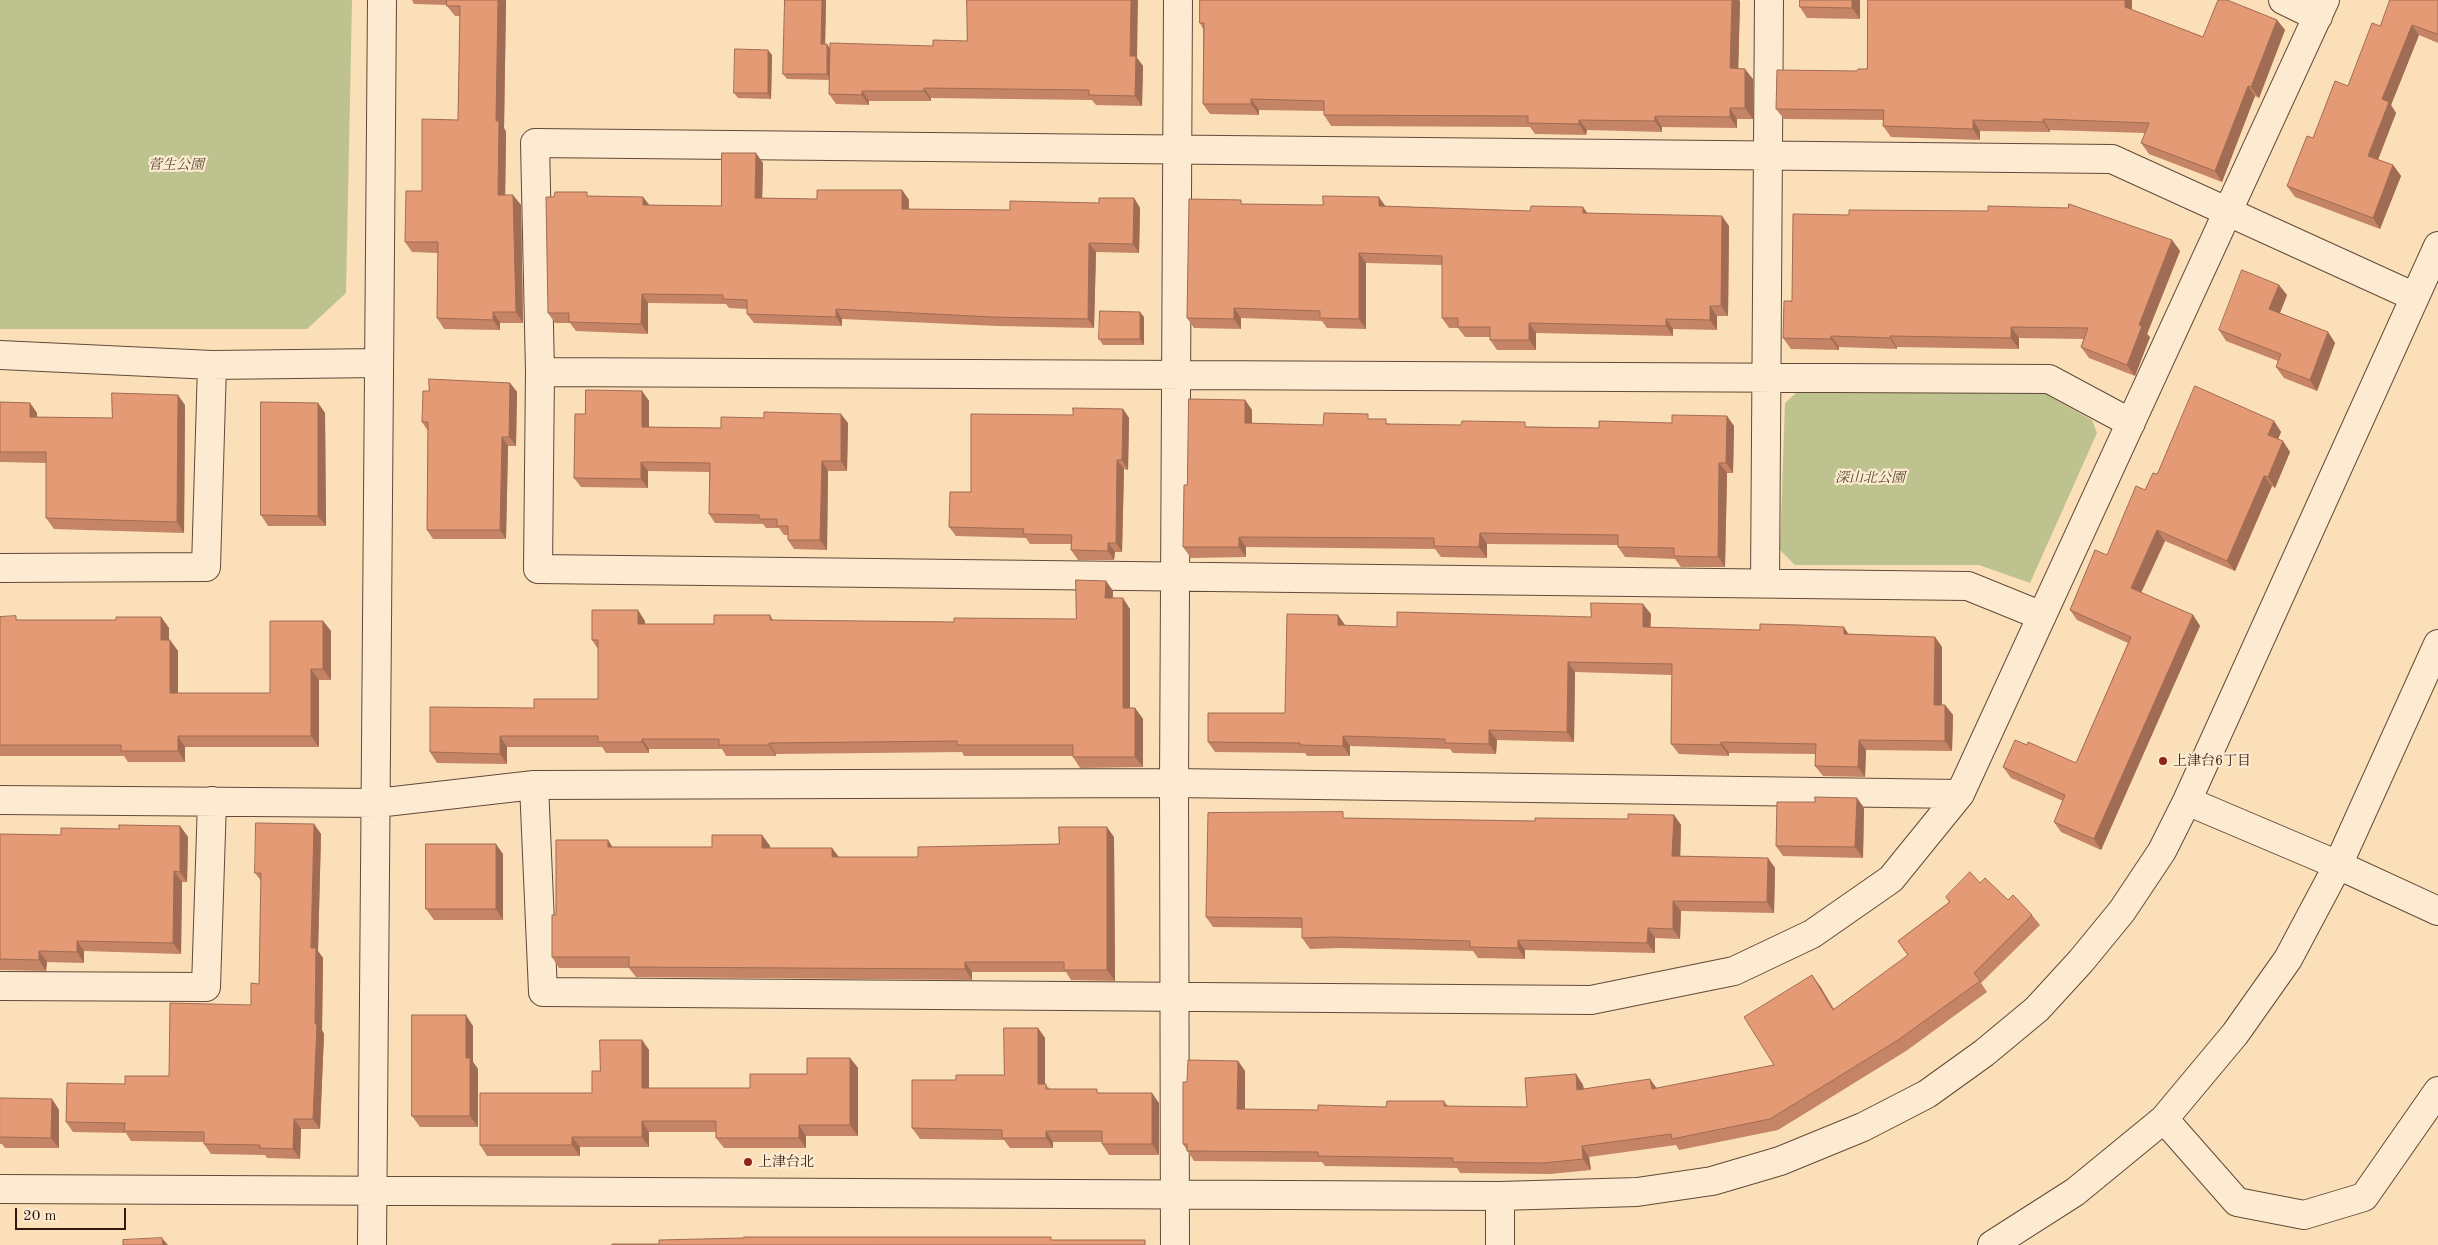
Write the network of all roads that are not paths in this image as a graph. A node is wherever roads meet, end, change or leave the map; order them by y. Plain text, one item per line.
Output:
1 (382, 0) edge
2 (1178, 0) edge
3 (1769, 0) edge
4 (2283, 0) edge
5 (2322, 8) edge
6 (1178, 150) junction
7 (1768, 156) junction
8 (2228, 212) junction
9 (2438, 246) edge
10 (2415, 297) junction
11 (0, 355) edge
12 (379, 363) junction
13 (212, 365) junction
14 (540, 372) junction
15 (1177, 374) junction
16 (1767, 378) junction
17 (2131, 423) junction
18 (0, 568) edge
19 (1176, 576) junction
20 (1765, 583) junction
21 (2042, 616) junction
22 (2438, 644) edge
23 (1174, 783) junction
24 (534, 785) junction
25 (1960, 794) junction
26 (0, 800) edge
27 (212, 801) junction
28 (2187, 801) junction
29 (377, 802) junction
30 (2338, 865) junction
31 (2438, 911) edge
32 (0, 986) edge
33 (1175, 995) junction
34 (2438, 1091) edge
35 (2164, 1120) junction
36 (0, 1189) edge
37 (372, 1192) junction
38 (1176, 1194) junction
39 (1500, 1196) junction
40 (372, 1245) edge
41 (1175, 1245) edge
42 (1500, 1245) edge
43 (1992, 1245) edge

1 - 12 street
2 - 6 street
3 - 7 street
4 - 5 street
5 - 8 street
6 - 7 street
6 - 14 street
6 - 15 street
7 - 8 street
7 - 16 street
8 - 10 street
8 - 17 street
9 - 10 street
10 - 28 street
11 - 13 street
12 - 13 street
12 - 29 street
13 - 18 street
14 - 15 street
14 - 19 street
15 - 16 street
15 - 19 street
16 - 17 street
16 - 20 street
17 - 21 street
19 - 20 street
19 - 23 street
20 - 21 street
21 - 25 street
22 - 30 street
23 - 24 street
23 - 25 street
23 - 33 street
24 - 29 street
24 - 33 street
25 - 33 street
26 - 27 street
27 - 29 street
27 - 32 street
28 - 30 street
28 - 39 street
29 - 37 street
30 - 31 street
30 - 35 street
33 - 38 street
34 - 35 street
35 - 43 street
36 - 37 street
37 - 38 street
37 - 40 street
38 - 39 street
38 - 41 street
39 - 42 street

